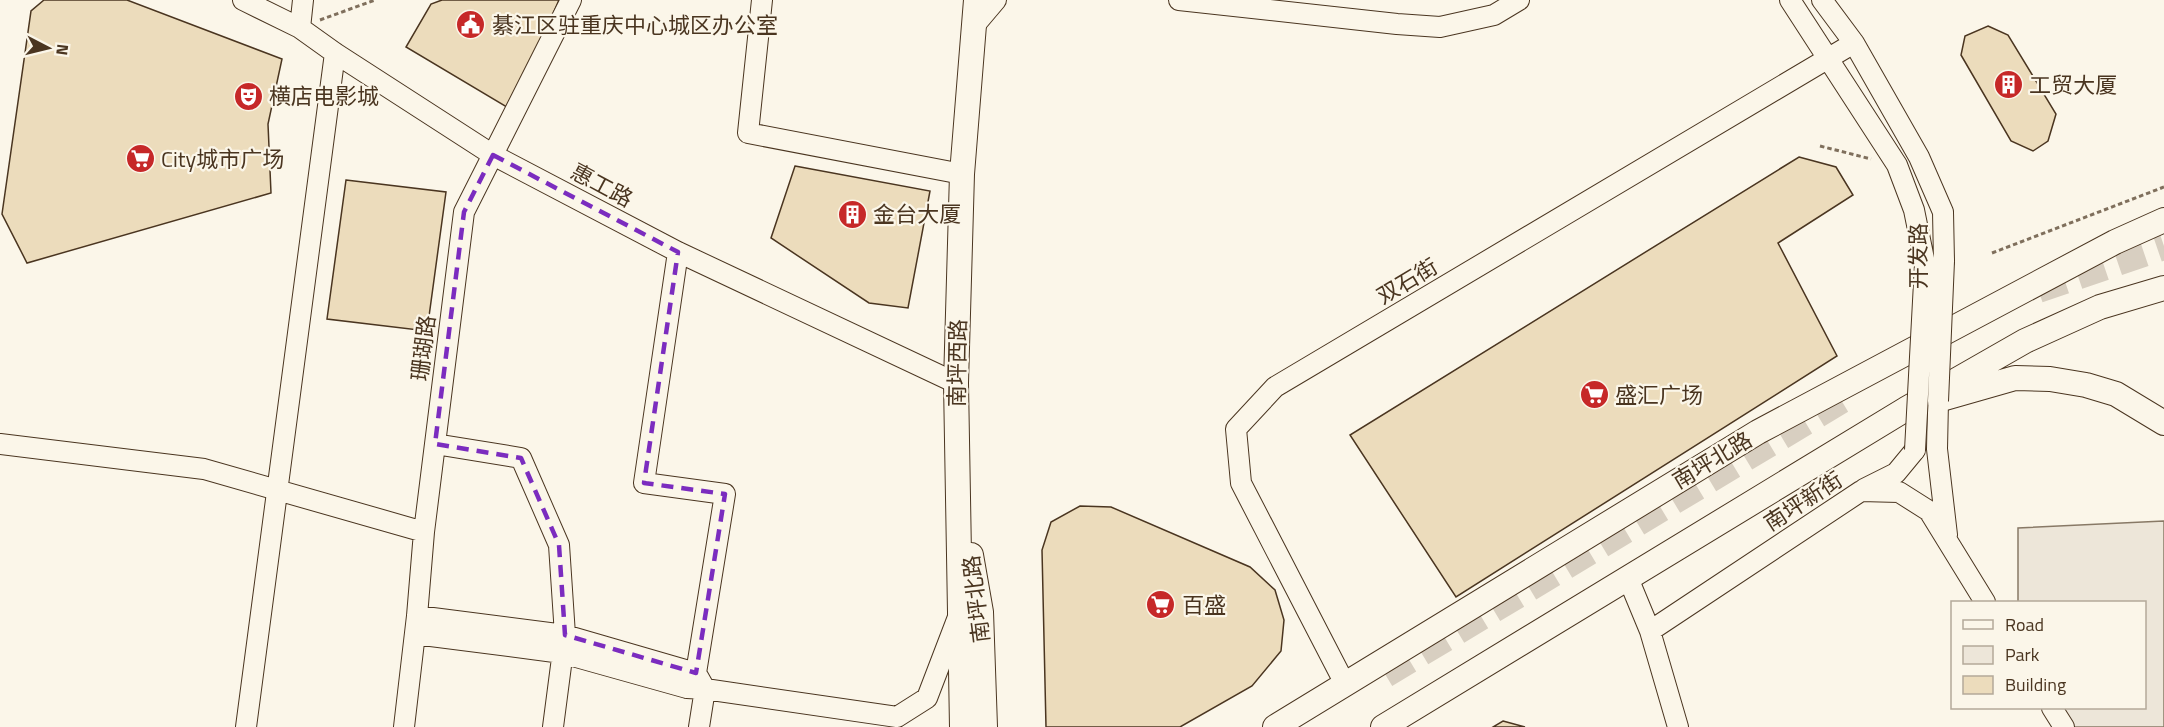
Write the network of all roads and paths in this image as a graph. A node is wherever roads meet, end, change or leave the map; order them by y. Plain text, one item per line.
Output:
1 (243, 0) edge
2 (303, 0) edge
3 (375, 0) edge
4 (571, 0) edge
5 (762, 0) edge
6 (976, 0) edge
7 (996, 0) edge
8 (1179, 0) edge
9 (1519, 0) edge
10 (1790, 0) edge
11 (1822, 0) edge
12 (974, 26) junction
13 (300, 28) junction
14 (1854, 43) junction
15 (334, 53) junction
16 (1828, 57) junction
17 (1820, 146) dead end
18 (493, 155) junction
19 (1897, 165) junction
20 (962, 174) junction
21 (2164, 187) edge
22 (2161, 218) edge
23 (678, 252) junction
24 (1992, 253) dead end
25 (1934, 263) junction
26 (2164, 288) edge
27 (956, 383) junction
28 (1906, 409) junction
29 (2164, 423) edge
30 (0, 444) edge
31 (435, 444) junction
32 (957, 472) junction
33 (277, 490) junction
34 (1861, 491) junction
35 (424, 532) junction
36 (1948, 543) junction
37 (1628, 578) junction
38 (1984, 601) edge
39 (960, 612) junction
40 (416, 625) junction
41 (1650, 631) junction
42 (564, 644) junction
43 (696, 683) junction
44 (1345, 684) junction
45 (2053, 709) edge
46 (246, 727) edge
47 (404, 727) edge
48 (553, 727) edge
49 (699, 727) edge
50 (962, 727) edge
51 (985, 727) edge
52 (1275, 727) edge
53 (1383, 727) edge
54 (1678, 727) edge
55 (2064, 727) edge

1 - 13 street, 惠工路
2 - 13 street
3 - 13 path
4 - 18 street, 珊瑚路
5 - 20 street
6 - 12 main road, 南坪西路
7 - 12 street
8 - 9 street
10 - 16 street, 开发路
11 - 14 street, 开发路
12 - 20 main road, 南坪西路
13 - 15 street, 惠工路
14 - 16 street, 双石街
14 - 25 street, 开发路
15 - 18 street, 惠工路
15 - 33 street
16 - 19 street, 开发路
16 - 44 street, 双石街
17 - 19 path
18 - 23 street, 惠工路
18 - 31 street, 珊瑚路
19 - 25 street, 开发路
20 - 27 main road, 南坪西路
21 - 24 path
22 - 44 main road, 南坪北路
23 - 27 street, 惠工路
23 - 43 street
25 - 34 street, 开发路, bridge
25 - 36 street, 开发路, bridge
26 - 28 main road
27 - 32 main road, 南坪西路
28 - 29 main road
28 - 37 main road
30 - 33 street
31 - 35 street, 珊瑚路
31 - 42 street
32 - 39 main road, 南坪西路
32 - 51 main road, 南坪北路
33 - 35 street
33 - 46 street
34 - 36 street, 南坪新街
34 - 41 street, 南坪新街
35 - 40 street, 珊瑚路
36 - 38 street, 南坪新街
37 - 41 street
37 - 53 main road
39 - 43 street
39 - 50 main road, 南坪西路
40 - 42 street
40 - 47 street, 珊瑚路
41 - 54 street
42 - 43 street
42 - 48 street
43 - 49 street
44 - 52 main road, 南坪北路
45 - 55 street

